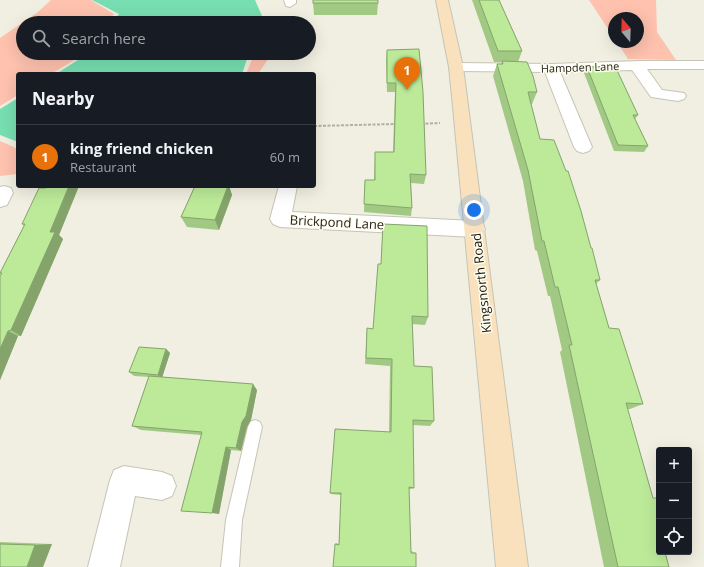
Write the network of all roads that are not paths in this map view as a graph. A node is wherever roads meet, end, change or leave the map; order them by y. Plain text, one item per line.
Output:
1 (442, 0) edge
2 (637, 63) junction
3 (698, 65) edge
4 (456, 67) junction
5 (552, 68) junction
6 (678, 96) dead end
7 (583, 147) dead end
8 (288, 188) edge
9 (475, 229) junction
10 (255, 427) dead end
11 (162, 486) dead end
12 (104, 567) edge
13 (230, 567) edge
14 (512, 567) edge

1 - 4 street, Kingsnorth Road
2 - 3 street, Hampden Lane
2 - 5 street, Hampden Lane
2 - 6 street
4 - 5 street, Hampden Lane
4 - 9 street, Kingsnorth Road
5 - 7 street
8 - 9 street, Brickpond Lane
9 - 14 street, Kingsnorth Road
10 - 13 lane
11 - 12 street

